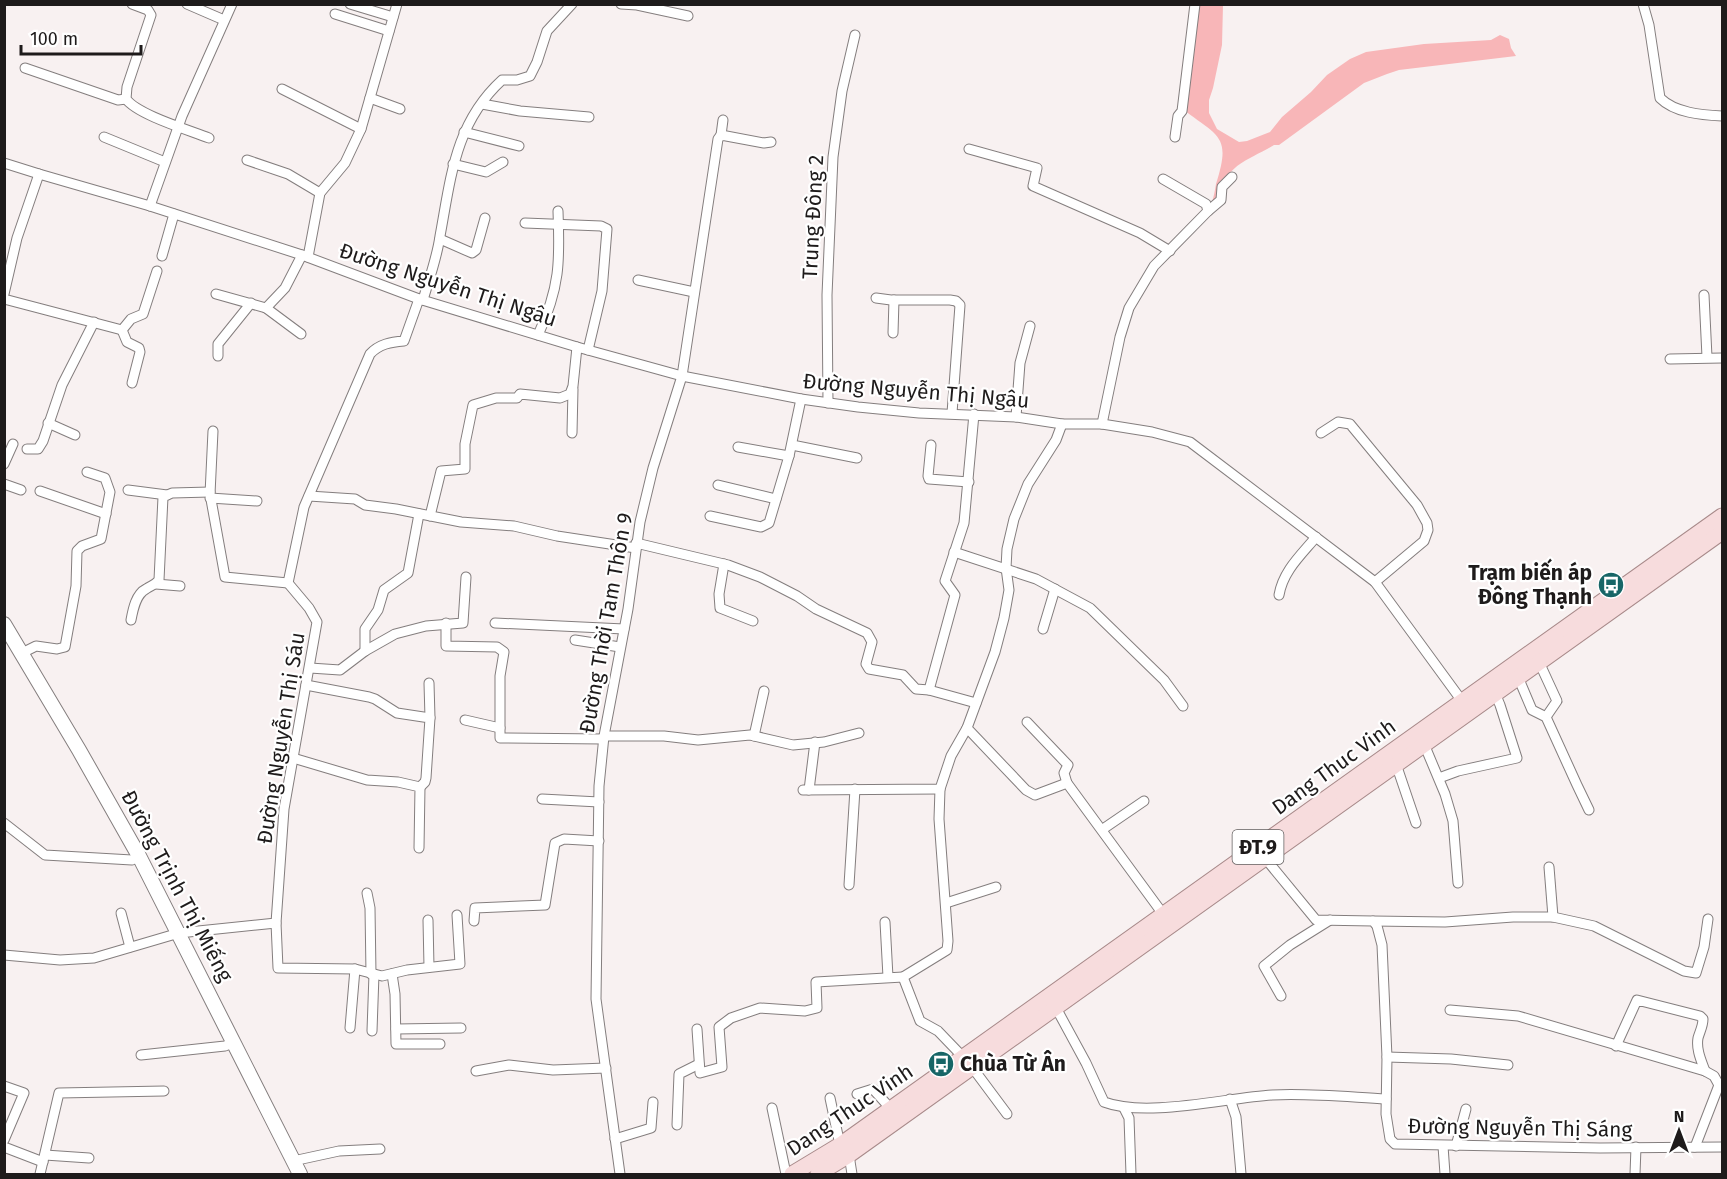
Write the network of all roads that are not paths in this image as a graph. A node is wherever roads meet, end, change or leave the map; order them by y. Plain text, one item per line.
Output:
1 (132, 4) edge
2 (187, 4) edge
3 (232, 4) edge
4 (350, 4) edge
5 (397, 4) edge
6 (572, 4) edge
7 (621, 4) edge
8 (1195, 4) edge
9 (1643, 4) edge
10 (335, 14) dead end
11 (688, 16) dead end
12 (393, 17) junction
13 (224, 20) junction
14 (389, 31) junction
15 (855, 35) dead end
16 (25, 69) dead end
17 (282, 89) dead end
18 (370, 98) junction
19 (126, 99) junction
20 (482, 104) junction
21 (400, 109) dead end
22 (1722, 116) edge
23 (589, 117) dead end
24 (723, 120) dead end
25 (179, 125) junction
26 (361, 129) junction
27 (464, 132) junction
28 (721, 135) junction
29 (104, 137) dead end
30 (1175, 137) dead end
31 (209, 138) dead end
32 (771, 142) dead end
33 (519, 146) dead end
34 (969, 149) dead end
35 (247, 160) dead end
36 (165, 162) junction
37 (503, 162) dead end
38 (4, 163) edge
39 (453, 164) junction
40 (39, 174) junction
41 (1232, 177) dead end
42 (1163, 179) dead end
43 (320, 193) junction
44 (150, 206) junction
45 (558, 211) dead end
46 (1208, 211) junction
47 (174, 214) junction
48 (485, 218) dead end
49 (525, 223) dead end
50 (558, 225) junction
51 (440, 239) junction
52 (1170, 251) junction
53 (162, 256) dead end
54 (305, 256) junction
55 (157, 271) dead end
56 (638, 280) dead end
57 (694, 292) junction
58 (216, 294) dead end
59 (1704, 295) dead end
60 (4, 296) edge
61 (876, 298) dead end
62 (421, 299) junction
63 (894, 300) junction
64 (251, 303) junction
65 (266, 308) junction
66 (94, 322) junction
67 (1030, 326) dead end
68 (122, 330) junction
69 (893, 333) dead end
70 (301, 334) dead end
71 (538, 335) junction
72 (577, 347) junction
73 (588, 350) junction
74 (218, 356) dead end
75 (1707, 357) junction
76 (1722, 358) edge
77 (1670, 359) dead end
78 (682, 376) junction
79 (132, 383) dead end
80 (573, 386) junction
81 (801, 399) junction
82 (828, 403) junction
83 (952, 413) junction
84 (974, 414) junction
85 (1016, 417) junction
86 (48, 423) junction
87 (1062, 424) junction
88 (1102, 424) junction
89 (213, 431) dead end
90 (572, 433) dead end
91 (1321, 433) dead end
92 (75, 435) dead end
93 (13, 444) dead end
94 (792, 446) junction
95 (931, 446) dead end
96 (738, 447) dead end
97 (27, 448) dead end
98 (789, 456) junction
99 (857, 458) dead end
100 (4, 464) edge
101 (87, 472) dead end
102 (969, 482) junction
103 (4, 484) edge
104 (718, 485) dead end
105 (21, 490) dead end
106 (129, 490) dead end
107 (40, 491) dead end
108 (167, 495) junction
109 (210, 495) junction
110 (309, 496) junction
111 (776, 499) junction
112 (257, 501) dead end
113 (106, 514) junction
114 (419, 514) junction
115 (430, 516) junction
116 (710, 516) dead end
117 (1722, 516) edge
118 (1722, 532) edge
119 (1316, 537) junction
120 (636, 545) junction
121 (954, 552) junction
122 (724, 564) junction
123 (1006, 568) junction
124 (466, 577) dead end
125 (1375, 582) junction
126 (288, 583) junction
127 (156, 584) junction
128 (180, 586) dead end
129 (1055, 589) junction
130 (1279, 595) dead end
131 (131, 620) dead end
132 (753, 621) dead end
133 (446, 623) junction
134 (495, 623) dead end
135 (4, 624) edge
136 (624, 629) junction
137 (1043, 629) dead end
138 (575, 640) dead end
139 (620, 647) junction
140 (365, 651) junction
141 (22, 653) junction
142 (1539, 662) junction
143 (309, 668) junction
144 (1518, 677) junction
145 (429, 683) dead end
146 (306, 685) junction
147 (929, 690) junction
148 (764, 691) dead end
149 (1495, 693) junction
150 (976, 703) junction
151 (1183, 706) dead end
152 (1466, 706) junction
153 (1546, 717) junction
154 (430, 718) junction
155 (465, 720) dead end
156 (1027, 722) dead end
157 (500, 728) junction
158 (967, 728) junction
159 (859, 733) dead end
160 (754, 736) junction
161 (603, 738) junction
162 (814, 742) junction
163 (1424, 744) junction
164 (293, 759) junction
165 (1396, 764) junction
166 (1439, 778) junction
167 (1067, 783) junction
168 (420, 788) junction
169 (855, 789) junction
170 (940, 789) junction
171 (542, 799) dead end
172 (1144, 801) dead end
173 (599, 802) junction
174 (1589, 810) dead end
175 (4, 823) edge
176 (1416, 824) dead end
177 (1103, 829) junction
178 (599, 841) junction
179 (419, 848) dead end
180 (139, 856) junction
181 (1265, 858) junction
182 (1549, 867) dead end
183 (1458, 883) dead end
184 (849, 885) dead end
185 (996, 887) dead end
186 (367, 893) dead end
187 (946, 903) junction
188 (121, 913) dead end
189 (1163, 914) junction
190 (457, 915) dead end
191 (1552, 917) junction
192 (1708, 919) dead end
193 (428, 920) dead end
194 (1330, 920) junction
195 (474, 921) dead end
196 (1373, 921) junction
197 (885, 922) dead end
198 (276, 924) junction
199 (179, 933) junction
200 (130, 947) junction
201 (4, 955) edge
202 (429, 967) junction
203 (355, 969) junction
204 (372, 974) junction
205 (392, 974) junction
206 (888, 977) junction
207 (903, 977) junction
208 (1281, 996) dead end
209 (1055, 1006) junction
210 (1450, 1010) dead end
211 (350, 1028) dead end
212 (461, 1028) dead end
213 (396, 1029) junction
214 (698, 1029) dead end
215 (372, 1031) dead end
216 (235, 1042) junction
217 (440, 1044) dead end
218 (1616, 1046) junction
219 (141, 1055) dead end
220 (1387, 1057) junction
221 (967, 1062) junction
222 (699, 1064) junction
223 (1508, 1065) dead end
224 (606, 1068) junction
225 (476, 1071) dead end
226 (1705, 1071) junction
227 (4, 1086) edge
228 (165, 1091) dead end
229 (857, 1094) dead end
230 (830, 1098) dead end
231 (1386, 1099) junction
232 (1230, 1100) junction
233 (653, 1102) dead end
234 (772, 1108) dead end
235 (891, 1108) junction
236 (1124, 1108) junction
237 (1466, 1109) dead end
238 (1007, 1114) dead end
239 (677, 1125) dead end
240 (615, 1139) junction
241 (4, 1140) edge
242 (1443, 1146) junction
243 (1456, 1146) junction
244 (4, 1147) edge
245 (1695, 1147) junction
246 (1722, 1147) edge
247 (1636, 1148) junction
248 (380, 1149) dead end
249 (845, 1150) junction
250 (44, 1158) junction
251 (89, 1158) dead end
252 (293, 1161) junction
253 (40, 1174) edge
254 (300, 1174) edge
255 (620, 1174) edge
256 (786, 1174) edge
257 (792, 1174) edge
258 (818, 1174) edge
259 (852, 1174) edge
260 (1131, 1174) edge
261 (1241, 1174) edge
262 (1445, 1174) edge
263 (1635, 1174) edge

1 - 19 street
2 - 13 street
3 - 13 street
4 - 12 street
5 - 12 street
6 - 20 street
7 - 11 street
8 - 30 street
9 - 22 street
10 - 14 street
12 - 14 street
13 - 25 street
14 - 18 street
15 - 82 street, Trung Đông 2
16 - 19 street
17 - 26 street
18 - 21 street
18 - 26 street
19 - 25 street
20 - 23 street
20 - 27 street
24 - 28 street, Đường Thời Tam Thôn 9
25 - 31 street
25 - 36 street
26 - 43 street
27 - 33 street
27 - 39 street
28 - 32 street
28 - 57 street, Đường Thời Tam Thôn 9
29 - 36 street
34 - 52 street
35 - 43 street
36 - 44 street
37 - 39 street
38 - 40 street, Đường Nguyễn Thị Ngâu
39 - 51 street
40 - 44 street, Đường Nguyễn Thị Ngâu
40 - 60 street
41 - 46 street
42 - 46 street
43 - 54 street
44 - 47 street, Đường Nguyễn Thị Ngâu
45 - 50 street
46 - 52 street
47 - 53 street
47 - 54 street, Đường Nguyễn Thị Ngâu
48 - 51 street
49 - 50 street
50 - 71 street
50 - 73 street
51 - 62 street
52 - 88 street
54 - 62 street, Đường Nguyễn Thị Ngâu
54 - 65 street
55 - 68 street
56 - 57 street
57 - 78 street, Đường Thời Tam Thôn 9
58 - 64 street
59 - 75 street
60 - 66 street
61 - 63 street
62 - 71 street, Đường Nguyễn Thị Ngâu
62 - 110 street
63 - 69 street
63 - 83 street
64 - 65 street
64 - 74 street
65 - 70 street
66 - 68 street
66 - 86 street
67 - 85 street
68 - 79 street
71 - 72 street, Đường Nguyễn Thị Ngâu
72 - 73 street, Đường Nguyễn Thị Ngâu
72 - 80 street
73 - 78 street, Đường Nguyễn Thị Ngâu
75 - 76 street
75 - 77 street
78 - 81 street, Đường Nguyễn Thị Ngâu
78 - 120 street, Đường Thời Tam Thôn 9
80 - 90 street
80 - 115 street
81 - 82 street, Đường Nguyễn Thị Ngâu
81 - 94 street
82 - 83 street, Đường Nguyễn Thị Ngâu
83 - 84 street, Đường Nguyễn Thị Ngâu
84 - 85 street, Đường Nguyễn Thị Ngâu
84 - 102 street
85 - 87 street, Đường Nguyễn Thị Ngâu
86 - 92 street
86 - 97 street
87 - 88 street, Đường Nguyễn Thị Ngâu
87 - 123 street
88 - 119 street, Đường Nguyễn Thị Ngâu
89 - 109 street
91 - 125 street
93 - 100 street
94 - 98 street
94 - 99 street
95 - 102 street
96 - 98 street
98 - 111 street
101 - 113 street
102 - 121 street
103 - 105 street
104 - 111 street
106 - 108 street
107 - 113 street
108 - 109 street
108 - 127 street
109 - 112 street
109 - 126 street
110 - 114 street
110 - 126 street
111 - 116 street
113 - 141 street
114 - 115 street
114 - 140 street
115 - 120 street
117 - 152 main road, Dang Thuc Vinh / ĐT.9
118 - 142 main road, Dang Thuc Vinh / ĐT.9
119 - 125 street, Đường Nguyễn Thị Ngâu
119 - 130 street
120 - 122 street
120 - 136 street, Đường Thời Tam Thôn 9
121 - 123 street
121 - 147 street
122 - 132 street
122 - 147 street
123 - 129 street
123 - 150 street
124 - 133 street
125 - 152 street, Đường Nguyễn Thị Ngâu
126 - 143 street, Đường Nguyễn Thị Sáu
127 - 128 street
127 - 131 street
129 - 137 street
129 - 151 street
133 - 140 street
133 - 157 street
134 - 136 street
135 - 141 main road, Đường Trịnh Thị Miếng
136 - 139 street, Đường Thời Tam Thôn 9
138 - 139 street
139 - 161 street, Đường Thời Tam Thôn 9
140 - 143 street
141 - 180 main road, Đường Trịnh Thị Miếng
142 - 144 main road, Dang Thuc Vinh / ĐT.9
142 - 153 street
143 - 146 street, Đường Nguyễn Thị Sáu
144 - 149 main road, Dang Thuc Vinh / ĐT.9
144 - 153 street
145 - 154 street
146 - 154 street
146 - 164 street, Đường Nguyễn Thị Sáu
147 - 150 street
148 - 160 street
149 - 152 main road, Dang Thuc Vinh / ĐT.9
149 - 166 street
150 - 158 street
152 - 163 main road, Dang Thuc Vinh / ĐT.9
152 - 189 main road, Dang Thuc Vinh / ĐT.9
153 - 174 street
154 - 168 street
155 - 157 street
156 - 167 street
157 - 161 street
158 - 167 street
158 - 170 street
159 - 162 street
160 - 161 street
160 - 162 street
161 - 173 street, Đường Thời Tam Thôn 9
162 - 169 street
163 - 165 main road, Dang Thuc Vinh / ĐT.9
163 - 166 street
164 - 168 street
164 - 198 street, Đường Nguyễn Thị Sáu
165 - 176 street
165 - 181 main road, Dang Thuc Vinh / ĐT.9
166 - 183 street
167 - 177 street
168 - 179 street
169 - 170 street
169 - 184 street
170 - 187 street
171 - 173 street
172 - 177 street
173 - 178 street, Đường Thời Tam Thôn 9
175 - 180 street
177 - 189 street
178 - 195 street
178 - 224 street, Đường Thời Tam Thôn 9
180 - 199 main road, Đường Trịnh Thị Miếng
181 - 194 street
181 - 209 main road, Dang Thuc Vinh / ĐT.9
182 - 191 street
185 - 187 street
186 - 204 street
187 - 207 street
188 - 200 street
189 - 221 main road, Dang Thuc Vinh / ĐT.9
190 - 202 street
191 - 192 street
191 - 196 street
193 - 202 street
194 - 196 street
194 - 208 street
196 - 220 street, Đường Nguyễn Thị Sáng
197 - 206 street
198 - 199 street
198 - 203 street, Đường Nguyễn Thị Sáu
199 - 200 street
199 - 216 main road, Đường Trịnh Thị Miếng
200 - 201 street
202 - 205 street
203 - 204 street
203 - 211 street
204 - 205 street
204 - 215 street
205 - 213 street
206 - 207 street
206 - 222 street
207 - 221 street
209 - 221 main road, Dang Thuc Vinh / ĐT.9
209 - 236 street
210 - 218 street
212 - 213 street
213 - 217 street
214 - 222 street
216 - 219 street
216 - 252 main road, Đường Trịnh Thị Miếng
218 - 226 street
218 - 226 street
220 - 223 street
220 - 231 street, Đường Nguyễn Thị Sáng
221 - 235 main road, Dang Thuc Vinh / ĐT.9
221 - 238 street
221 - 249 main road, Dang Thuc Vinh / ĐT.9
222 - 239 street
224 - 225 street
224 - 240 street, Đường Thời Tam Thôn 9
226 - 245 street
227 - 241 street
228 - 250 street
229 - 235 street
230 - 249 street
231 - 232 street
231 - 242 street, Đường Nguyễn Thị Sáng
232 - 236 street
232 - 261 street
233 - 240 street
234 - 256 street
235 - 249 main road, Dang Thuc Vinh / ĐT.9
236 - 260 street
237 - 243 street
240 - 255 street, Đường Thời Tam Thôn 9
242 - 243 street, Đường Nguyễn Thị Sáng
242 - 262 street
243 - 247 street, Đường Nguyễn Thị Sáng
244 - 250 street
245 - 246 street, Đường Nguyễn Thị Sáng
245 - 247 street, Đường Nguyễn Thị Sáng
247 - 263 street
248 - 252 street
249 - 257 main road, Dang Thuc Vinh / ĐT.9
249 - 258 main road, Dang Thuc Vinh / ĐT.9
249 - 259 street
250 - 251 street
250 - 253 street
252 - 254 main road, Đường Trịnh Thị Miếng

